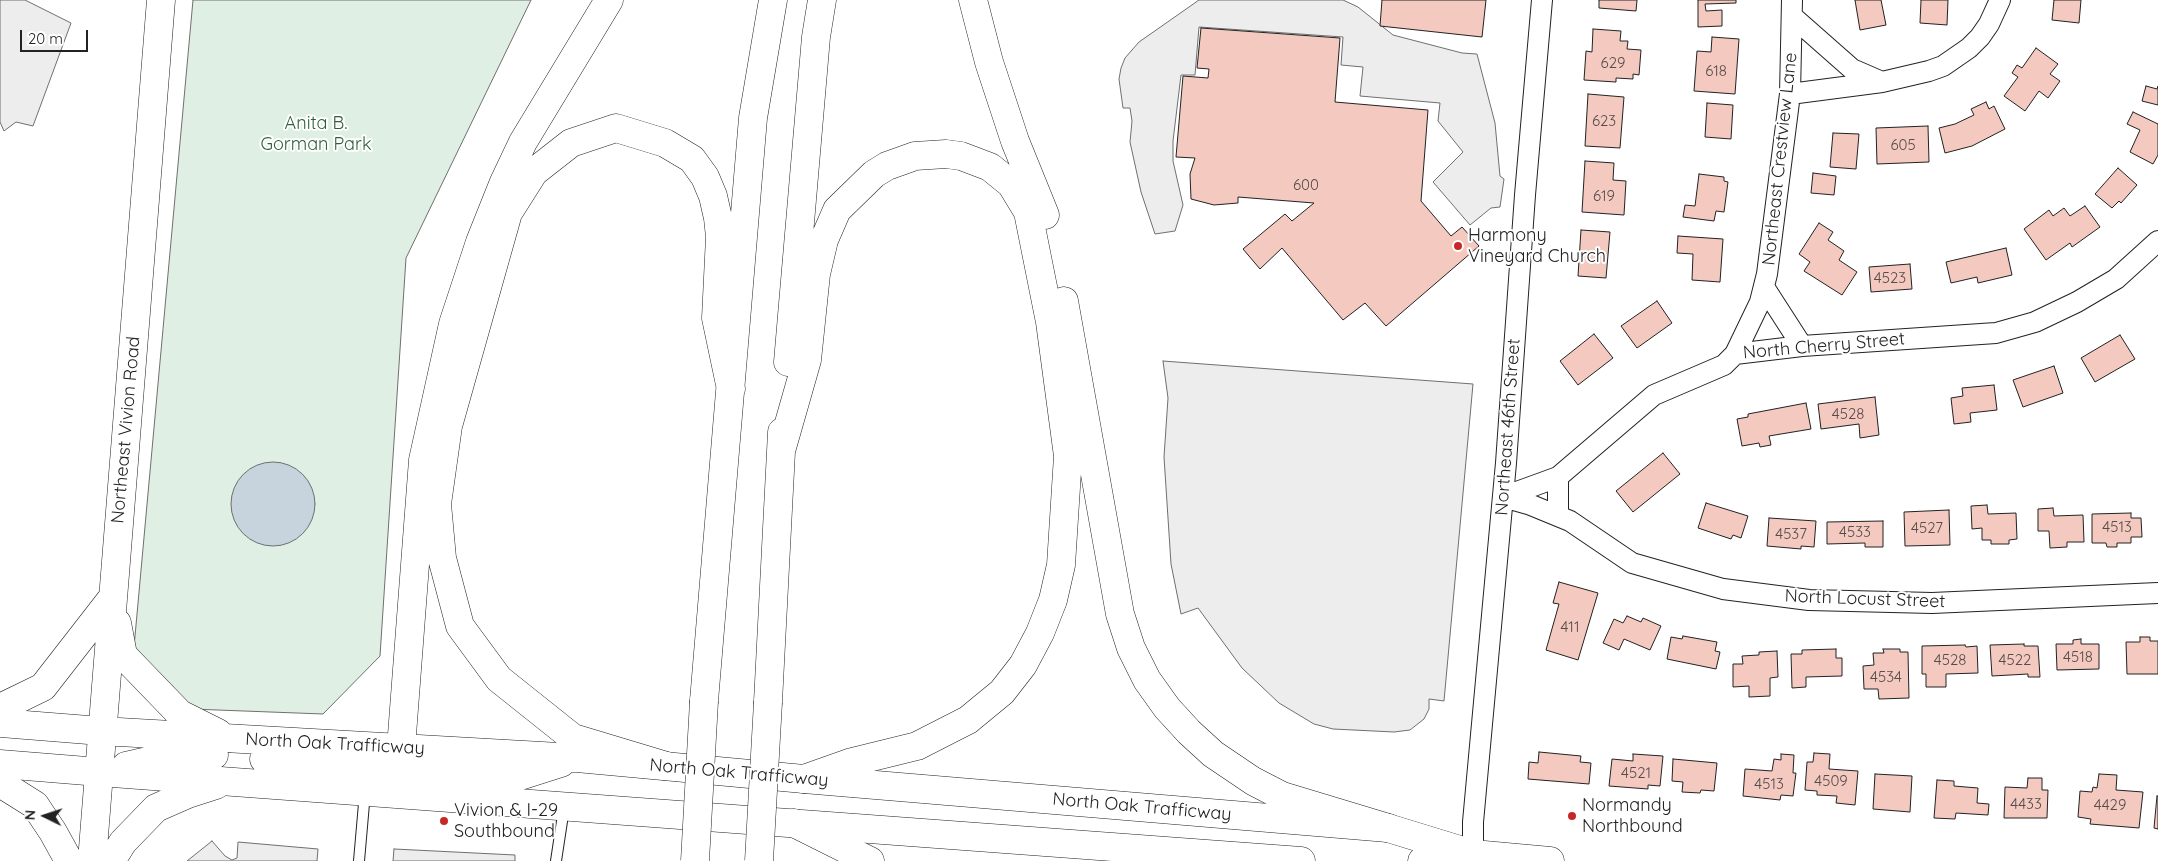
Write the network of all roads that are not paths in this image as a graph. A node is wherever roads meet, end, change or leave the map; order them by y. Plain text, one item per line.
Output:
1 (161, 0) edge
2 (609, 0) edge
3 (773, 0) edge
4 (822, 0) edge
5 (973, 0) edge
6 (1542, 0) edge
7 (2000, 0) edge
8 (1792, 9) edge
9 (1882, 82) junction
10 (1790, 94) junction
11 (2158, 241) edge
12 (2149, 258) edge
13 (1764, 287) junction
14 (1802, 346) junction
15 (1735, 354) junction
16 (731, 388) junction
17 (781, 451) junction
18 (1558, 477) junction
19 (1503, 497) junction
20 (1558, 516) junction
21 (2158, 593) edge
22 (112, 597) junction
23 (0, 708) edge
24 (0, 723) edge
25 (101, 731) junction
26 (229, 738) junction
27 (401, 748) junction
28 (577, 758) junction
29 (0, 764) edge
30 (666, 766) junction
31 (99, 772) junction
32 (804, 779) junction
33 (226, 781) junction
34 (0, 783) edge
35 (365, 791) junction
36 (564, 806) junction
37 (794, 824) junction
38 (1388, 828) junction
39 (1473, 854) junction
40 (69, 861) edge
41 (92, 861) edge
42 (112, 861) edge
43 (359, 861) edge
44 (556, 861) edge
45 (695, 861) edge
46 (759, 861) edge
47 (870, 861) edge
48 (1301, 861) edge
49 (1422, 861) edge
50 (1550, 861) edge

1 - 22 main road, Northeast Vivion Road
2 - 27 main road
3 - 16 main road
4 - 17 main road
5 - 38 main road
6 - 19 street, Northeast 46th Street
7 - 9 street
8 - 9 street
8 - 10 street, Northeast Crestview Lane
9 - 10 street
10 - 13 street, Northeast Crestview Lane
11 - 12 street, North Cherry Street
12 - 14 street, North Cherry Street
13 - 14 street, Northeast Crestview Lane
13 - 15 street, Northeast Crestview Lane
14 - 15 street, North Cherry Street
15 - 18 street, North Cherry Street
16 - 30 main road
16 - 45 main road, bridge
17 - 32 main road
17 - 46 main road, bridge
18 - 19 street, North Cherry Street
18 - 20 street
19 - 20 street, North Locust Street
19 - 39 street, Northeast 46th Street
20 - 21 street, North Locust Street
22 - 23 main road
22 - 25 main road, Northeast Vivion Road
22 - 26 main road
24 - 25 main road, North Oak Trafficway
25 - 26 main road, North Oak Trafficway
25 - 31 main road, Northeast Vivion Road
26 - 27 main road, North Oak Trafficway
27 - 28 main road, North Oak Trafficway
28 - 30 main road, North Oak Trafficway
28 - 31 main road
29 - 31 main road
30 - 32 main road, North Oak Trafficway
31 - 33 main road
31 - 41 main road, Northeast Vivion Road
32 - 38 main road, North Oak Trafficway
33 - 35 main road
33 - 42 main road
34 - 40 main road
35 - 36 main road
35 - 43 lane
36 - 37 main road
36 - 44 lane
37 - 47 main road
37 - 48 main road
38 - 39 main road, North Oak Trafficway
39 - 49 main road, North Oak Trafficway
39 - 50 main road, North Oak Trafficway

